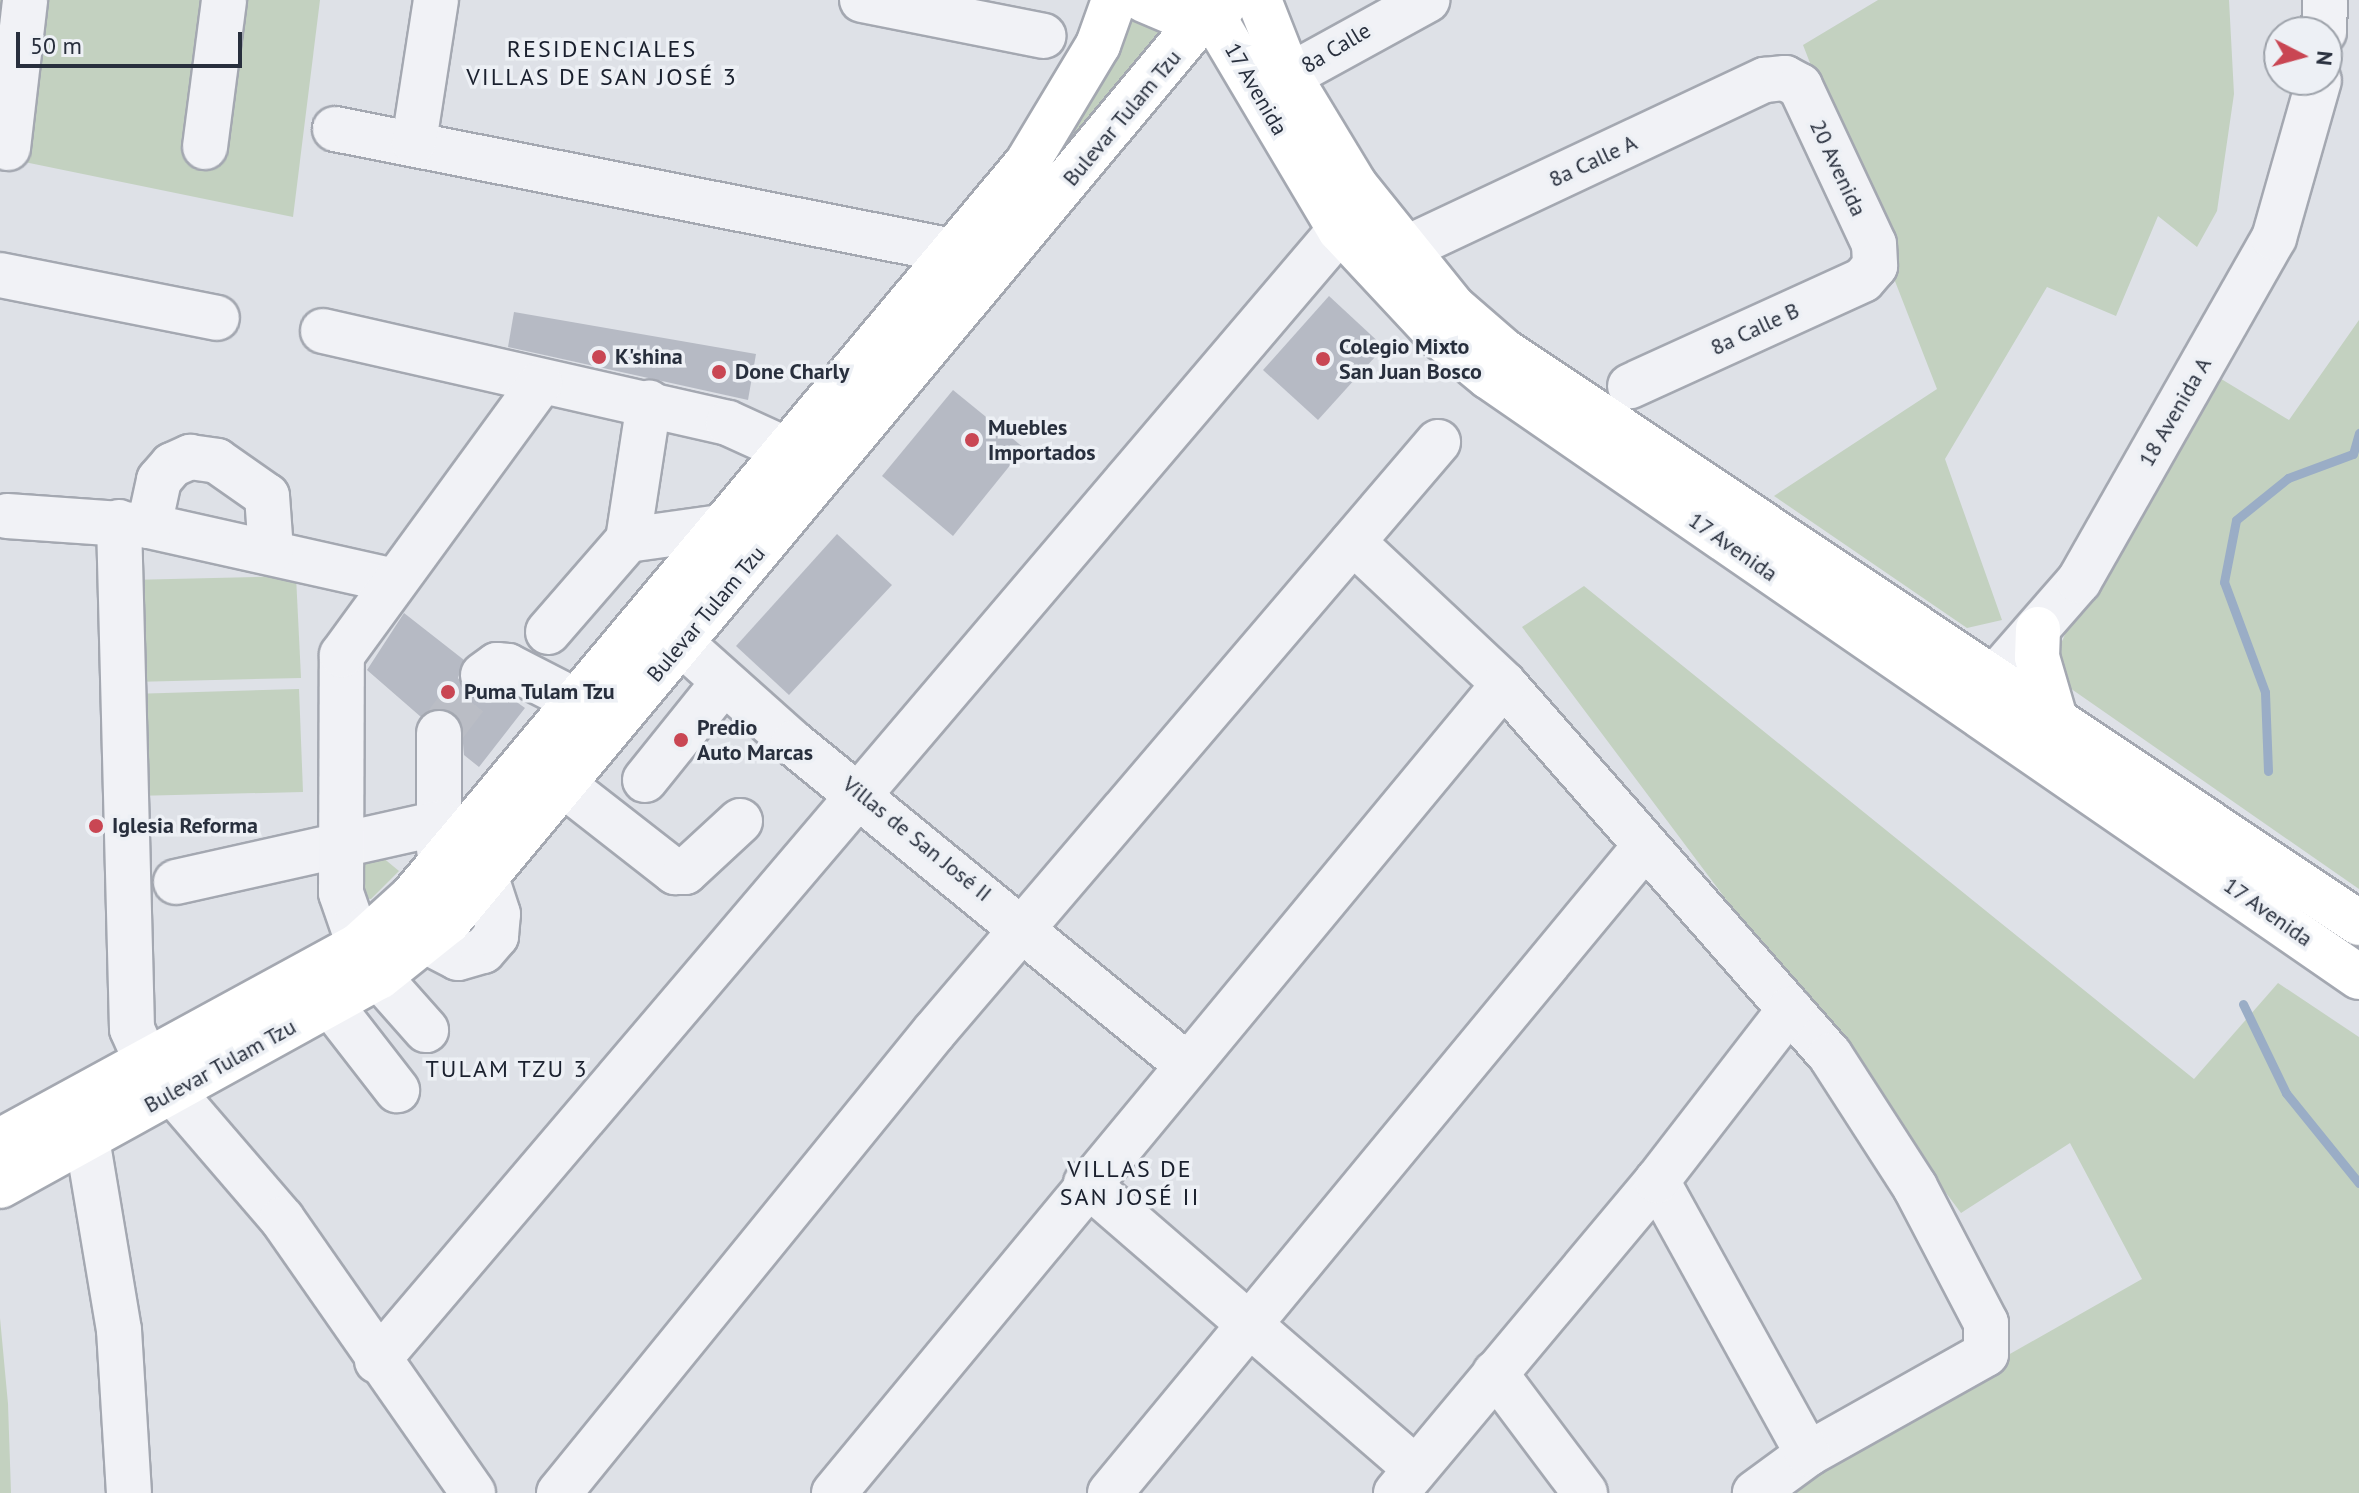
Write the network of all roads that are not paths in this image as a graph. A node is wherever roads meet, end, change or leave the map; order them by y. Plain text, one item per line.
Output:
1 (25, 0) edge
2 (224, 0) edge
3 (436, 0) edge
4 (862, 0) edge
5 (1114, 0) edge
6 (1144, 0) edge
7 (1259, 0) edge
8 (1427, 0) edge
9 (1216, 10) edge
10 (1043, 36) dead end
11 (1289, 76) junction
12 (1785, 78) joint
13 (2314, 96) edge
14 (335, 129) dead end
15 (414, 142) junction
16 (205, 147) dead end
17 (8, 148) dead end
18 (1340, 230) junction
19 (1403, 250) junction
20 (953, 251) junction
21 (1875, 266) joint
22 (0, 275) edge
23 (217, 318) dead end
24 (323, 331) dead end
25 (540, 383) junction
26 (1630, 386) dead end
27 (649, 403) junction
28 (1438, 442) dead end
29 (788, 446) junction
30 (827, 469) junction
31 (7, 516) dead end
32 (134, 524) junction
33 (720, 527) junction
34 (628, 540) junction
35 (1353, 542) junction
36 (271, 550) junction
37 (391, 580) junction
38 (649, 613) junction
39 (2038, 629) junction
40 (548, 632) dead end
41 (679, 645) junction
42 (483, 675) dead end
43 (723, 683) junction
44 (1504, 684) junction
45 (1980, 695) junction
46 (576, 701) junction
47 (2056, 722) junction
48 (439, 733) tunnel mouth
49 (607, 734) junction
50 (645, 780) dead end
51 (565, 786) junction
52 (857, 790) junction
53 (740, 821) dead end
54 (440, 844) junction
55 (1645, 846) junction
56 (340, 850) junction
57 (176, 882) dead end
58 (2359, 923) edge
59 (1025, 926) junction
60 (369, 961) junction
61 (2359, 977) edge
62 (331, 1005) junction
63 (1790, 1009) junction
64 (426, 1030) dead end
65 (1186, 1064) junction
66 (161, 1077) junction
67 (397, 1090) dead end
68 (79, 1098) junction
69 (90, 1139) junction
70 (0, 1141) edge
71 (1657, 1181) junction
72 (1086, 1183) junction
73 (0, 1186) edge
74 (1250, 1326) junction
75 (377, 1361) junction
76 (1495, 1373) junction
77 (1808, 1454) junction
78 (1406, 1480) edge
79 (129, 1493) edge
80 (473, 1493) edge
81 (559, 1493) edge
82 (834, 1493) edge
83 (1110, 1493) edge
84 (1585, 1493) edge
85 (1755, 1493) edge

1 - 17 street
2 - 16 street
3 - 15 street
4 - 10 street
5 - 20 main road, Bulevar Tulam Tzu
6 - 9 main road
7 - 11 main road, 17 Avenida
8 - 11 street, 8a Calle
9 - 18 main road, 17 Avenida
9 - 30 main road, Bulevar Tulam Tzu
11 - 19 main road, 17 Avenida
12 - 19 street, 8a Calle A
12 - 21 street, 20 Avenida
13 - 39 street, 18 Avenida A
14 - 15 street
15 - 20 street
18 - 45 main road, 17 Avenida
18 - 52 street
19 - 45 main road, 17 Avenida
20 - 29 main road, Bulevar Tulam Tzu
21 - 26 street, 8a Calle B
22 - 23 street
24 - 25 street
25 - 27 street
25 - 37 street
27 - 29 street
27 - 34 street
28 - 35 street
29 - 30 street
29 - 33 main road, Bulevar Tulam Tzu
30 - 41 main road, Bulevar Tulam Tzu
31 - 32 street
32 - 36 street
32 - 36 street
32 - 66 street
33 - 34 street
33 - 38 main road, Bulevar Tulam Tzu
34 - 40 street
35 - 44 street
35 - 59 street
36 - 37 street
37 - 56 street
38 - 41 street, Villas de San José II
38 - 46 main road, Bulevar Tulam Tzu
39 - 45 street, 18 Avenida A
39 - 47 main road
41 - 43 street, Villas de San José II
41 - 49 main road, Bulevar Tulam Tzu
42 - 46 street
43 - 50 street
43 - 52 street, Villas de San José II
44 - 55 street
44 - 65 street
45 - 47 main road, 17 Avenida
45 - 61 main road, 17 Avenida
46 - 49 main road
46 - 54 main road, Bulevar Tulam Tzu
47 - 58 main road, 17 Avenida
48 - 54 street
49 - 51 main road, Bulevar Tulam Tzu
51 - 53 street
51 - 60 main road, Bulevar Tulam Tzu
52 - 59 street, Villas de San José II
52 - 75 street
54 - 56 street
54 - 60 main road, Bulevar Tulam Tzu
55 - 63 street
55 - 74 street
56 - 57 street
56 - 60 street
59 - 65 street, Villas de San José II
59 - 81 street
60 - 62 main road, Bulevar Tulam Tzu
60 - 64 street
60 - 66 main road, Bulevar Tulam Tzu
62 - 66 main road, Bulevar Tulam Tzu
62 - 67 street
63 - 71 street
63 - 77 street
65 - 72 street
66 - 68 main road, Bulevar Tulam Tzu
66 - 69 main road, Bulevar Tulam Tzu
66 - 75 street
68 - 69 street
68 - 70 main road, Bulevar Tulam Tzu
69 - 73 main road, Bulevar Tulam Tzu
69 - 79 street
71 - 76 street
71 - 77 street
72 - 74 street
72 - 82 street
74 - 78 street
74 - 83 street
75 - 80 street
76 - 78 street
76 - 84 street
77 - 85 street

